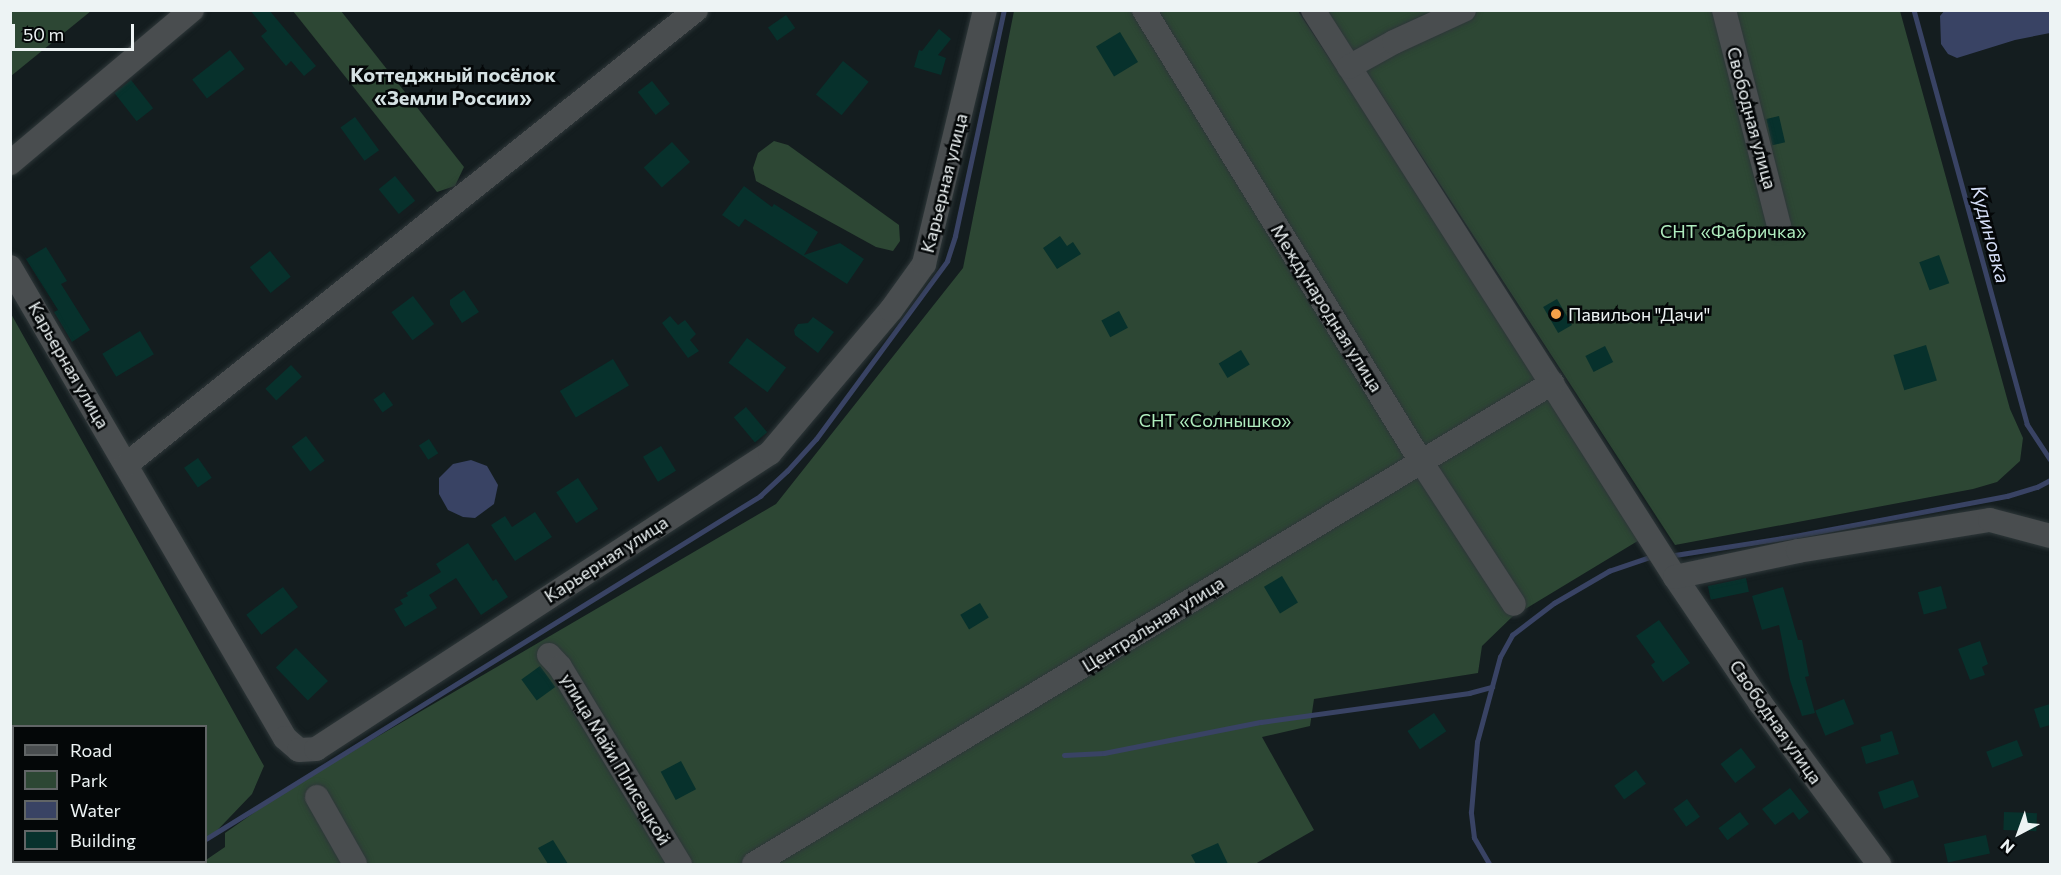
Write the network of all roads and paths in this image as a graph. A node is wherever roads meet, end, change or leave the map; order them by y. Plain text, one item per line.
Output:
1 (192, 10) edge
2 (696, 10) edge
3 (985, 10) edge
4 (1144, 10) edge
5 (1313, 10) edge
6 (1464, 10) edge
7 (1724, 10) edge
8 (1349, 67) junction
9 (10, 163) edge
10 (1779, 226) dead end
11 (10, 267) edge
12 (1552, 383) junction
13 (1422, 462) junction
14 (127, 464) junction
15 (2050, 536) edge
16 (1676, 577) junction
17 (1514, 604) dead end
18 (549, 655) dead end
19 (317, 797) dead end
20 (355, 864) edge
21 (680, 864) edge
22 (754, 864) edge
23 (1879, 864) edge

1 - 9 street
2 - 14 street
3 - 14 street, Карьерная улица
4 - 13 street, Международная улица
5 - 8 street, Свободная улица
6 - 8 street
7 - 10 street, Свободная улица
8 - 12 street, Свободная улица
11 - 14 street, Карьерная улица
12 - 13 street, Центральная улица
12 - 16 street, Свободная улица
13 - 17 street, Международная улица
13 - 22 street, Центральная улица
15 - 16 street
16 - 23 street, Свободная улица
18 - 21 street, улица Майи Плисецкой
19 - 20 street

